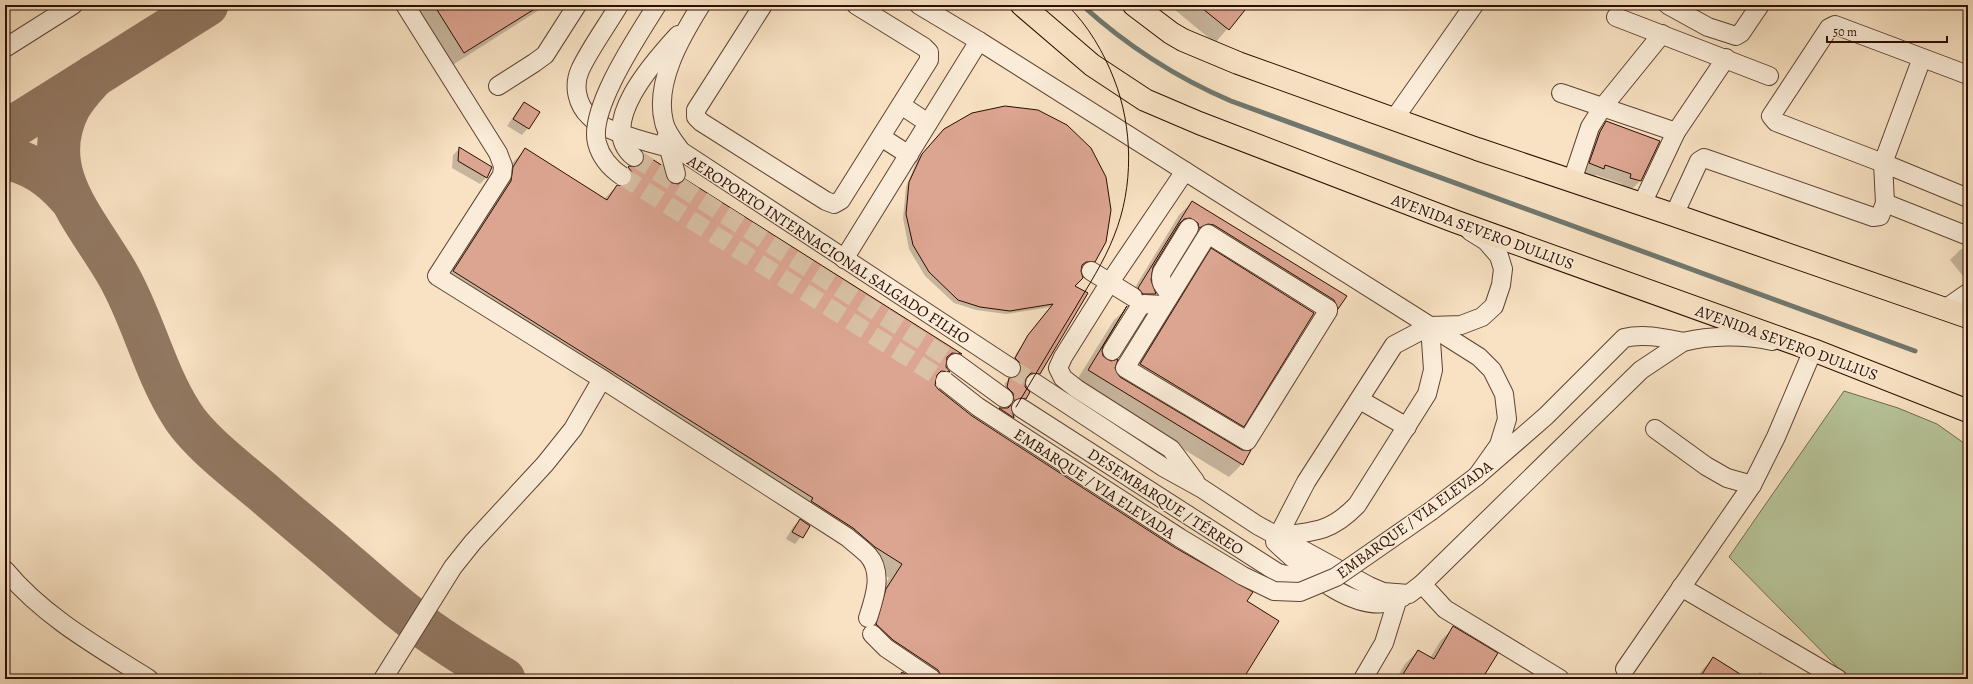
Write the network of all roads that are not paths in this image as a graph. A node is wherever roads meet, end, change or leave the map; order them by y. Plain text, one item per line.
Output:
1 (73, 5) edge
2 (405, 5) edge
3 (577, 5) edge
4 (619, 5) edge
5 (657, 5) edge
6 (701, 5) edge
7 (763, 5) edge
8 (856, 5) edge
9 (919, 5) edge
10 (1022, 5) edge
11 (1134, 5) edge
12 (1474, 5) edge
13 (1668, 5) edge
14 (1760, 5) edge
15 (1616, 17) dead end
16 (691, 20) junction
17 (1697, 20) junction
18 (1662, 34) junction
19 (979, 41) junction
20 (1682, 42) junction
21 (5, 48) edge
22 (1726, 58) junction
23 (1922, 58) junction
24 (1968, 75) edge
25 (1769, 76) dead end
26 (498, 86) dead end
27 (1561, 93) dead end
28 (901, 105) junction
29 (1602, 108) junction
30 (1394, 119) junction
31 (928, 123) junction
32 (620, 132) junction
33 (1676, 132) junction
34 (881, 137) junction
35 (674, 150) junction
36 (915, 152) junction
37 (634, 157) tunnel mouth
38 (1883, 163) junction
39 (1184, 171) junction
40 (676, 174) dead end
41 (622, 176) tunnel mouth
42 (1572, 181) junction
43 (1968, 198) edge
44 (1885, 203) junction
45 (1642, 204) junction
46 (1674, 215) junction
47 (1454, 221) junction
48 (1189, 228) dead end
49 (1968, 236) edge
50 (844, 259) junction
51 (1090, 271) dead end
52 (1110, 282) junction
53 (1968, 293) edge
54 (1133, 297) dead end
55 (1166, 299) junction
56 (1945, 309) junction
57 (1968, 317) edge
58 (1430, 326) junction
59 (1683, 342) junction
60 (1813, 350) junction
61 (1112, 351) dead end
62 (956, 363) tunnel mouth
63 (1011, 368) tunnel mouth
64 (602, 379) junction
65 (945, 380) tunnel mouth
66 (1035, 383) tunnel mouth
67 (1004, 398) dead end
68 (1360, 400) junction
69 (1021, 408) dead end
70 (1968, 411) edge
71 (1407, 427) junction
72 (1655, 429) dead end
73 (1477, 476) junction
74 (1752, 485) junction
75 (1201, 488) junction
76 (1258, 525) junction
77 (1278, 536) junction
78 (5, 570) edge
79 (1317, 578) junction
80 (1681, 587) junction
81 (1410, 593) junction
82 (1624, 668) dead end
83 (149, 679) edge
84 (383, 679) edge
85 (932, 679) edge
86 (1363, 679) edge
87 (1560, 679) edge
88 (1838, 679) edge

1 - 21 street
2 - 64 street
3 - 26 street
4 - 32 street, AEROPORTO INTERNACIONAL SALGADO FILHO
5 - 41 street, bridge
6 - 16 street
7 - 34 street
8 - 28 street
9 - 19 street
10 - 47 main road, AVENIDA SEVERO DULLIUS
11 - 30 main road
12 - 30 street
13 - 17 street
14 - 17 street
15 - 18 street
16 - 32 street
16 - 35 street
17 - 20 street
18 - 20 street
18 - 29 street
19 - 31 street
19 - 39 street
20 - 22 street
22 - 25 street
22 - 33 street
23 - 24 street
23 - 38 street
23 - 38 street
27 - 29 street
28 - 31 street
28 - 34 street
29 - 33 street
29 - 42 street
30 - 42 main road
31 - 36 street
32 - 35 street, AEROPORTO INTERNACIONAL SALGADO FILHO
32 - 37 street
33 - 45 street
34 - 36 street
35 - 40 street
35 - 50 street, AEROPORTO INTERNACIONAL SALGADO FILHO
36 - 50 street
38 - 43 street
38 - 44 street
39 - 52 street
39 - 58 street
42 - 45 main road
44 - 46 street
44 - 49 street
45 - 46 main road
46 - 56 main road
47 - 58 street
47 - 60 main road, AVENIDA SEVERO DULLIUS
48 - 55 street
50 - 63 street, AEROPORTO INTERNACIONAL SALGADO FILHO
51 - 52 street
52 - 54 street
52 - 75 street
53 - 56 street
55 - 55 street
55 - 61 street
56 - 57 main road
58 - 68 street
58 - 71 street
58 - 73 street
59 - 60 street
59 - 73 street, EMBARQUE / VIA ELEVADA
59 - 81 street
60 - 70 main road, AVENIDA SEVERO DULLIUS
60 - 74 street
62 - 67 street
64 - 84 street
64 - 85 street
65 - 73 street, EMBARQUE / VIA ELEVADA, bridge
66 - 75 street
68 - 71 street
68 - 77 street
69 - 79 street, DESEMBARQUE / TÉRREO
71 - 77 street
72 - 74 street
74 - 80 street
75 - 76 street
76 - 77 street
76 - 79 street
77 - 81 street
78 - 83 street
79 - 81 street
80 - 82 street
80 - 88 street
81 - 86 street
81 - 87 street

